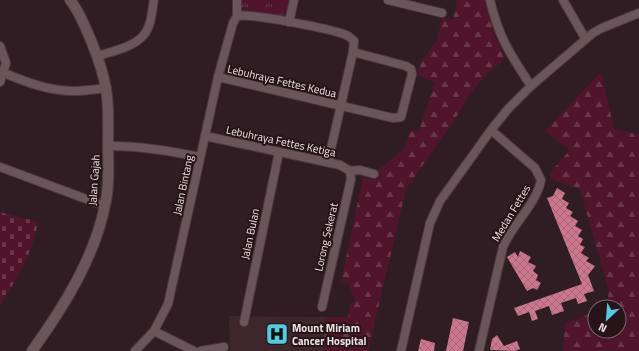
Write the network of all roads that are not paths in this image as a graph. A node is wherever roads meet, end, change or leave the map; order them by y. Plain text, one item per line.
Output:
1 (70, 0) edge
2 (154, 0) edge
3 (237, 0) edge
4 (294, 0) edge
5 (388, 0) edge
6 (490, 0) edge
7 (563, 0) edge
8 (442, 13) dead end
9 (639, 13) edge
10 (237, 16) junction
11 (289, 22) junction
12 (585, 38) junction
13 (0, 46) edge
14 (353, 52) junction
15 (97, 56) junction
16 (4, 73) junction
17 (218, 77) junction
18 (0, 82) edge
19 (531, 86) junction
20 (107, 88) junction
21 (341, 106) junction
22 (491, 130) junction
23 (205, 136) junction
24 (108, 146) junction
25 (279, 152) junction
26 (200, 157) junction
27 (328, 162) junction
28 (0, 167) edge
29 (350, 171) junction
30 (374, 174) dead end
31 (105, 206) junction
32 (322, 307) dead end
33 (244, 322) dead end
34 (154, 331) junction
35 (224, 347) dead end
36 (32, 351) edge
37 (135, 351) edge
38 (194, 351) edge
39 (202, 351) edge
40 (401, 351) edge
41 (479, 351) edge

1 - 15 street, Jalan Gajah
2 - 15 street
3 - 10 street
4 - 11 street
5 - 8 street
6 - 19 street
7 - 12 street
9 - 12 street
10 - 11 street
10 - 17 street, Jalan Bintang
11 - 14 street
12 - 19 street
13 - 16 street
14 - 21 street
14 - 21 street, Lebuhraya Fettes Kedua
15 - 20 street, Jalan Gajah
16 - 18 street
16 - 20 street
17 - 21 street, Lebuhraya Fettes Kedua
17 - 23 street, Jalan Bintang
19 - 22 street
20 - 24 street, Jalan Gajah
21 - 27 street
22 - 40 street
22 - 41 street, Medan Fettes
23 - 25 street, Lebuhraya Fettes Ketiga
23 - 26 street, Jalan Bintang
24 - 26 street
24 - 31 street, Jalan Gajah
25 - 27 street, Lebuhraya Fettes Ketiga
25 - 33 street, Jalan Bulan
26 - 34 street, Jalan Bintang
27 - 29 street, Lebuhraya Fettes Ketiga
28 - 31 street
29 - 30 street, Lebuhraya Fettes Ketiga
29 - 32 street, Lorong Sekerat
31 - 36 street, Jalan Gajah
34 - 37 street, Jalan Bintang
34 - 38 street
35 - 39 street

